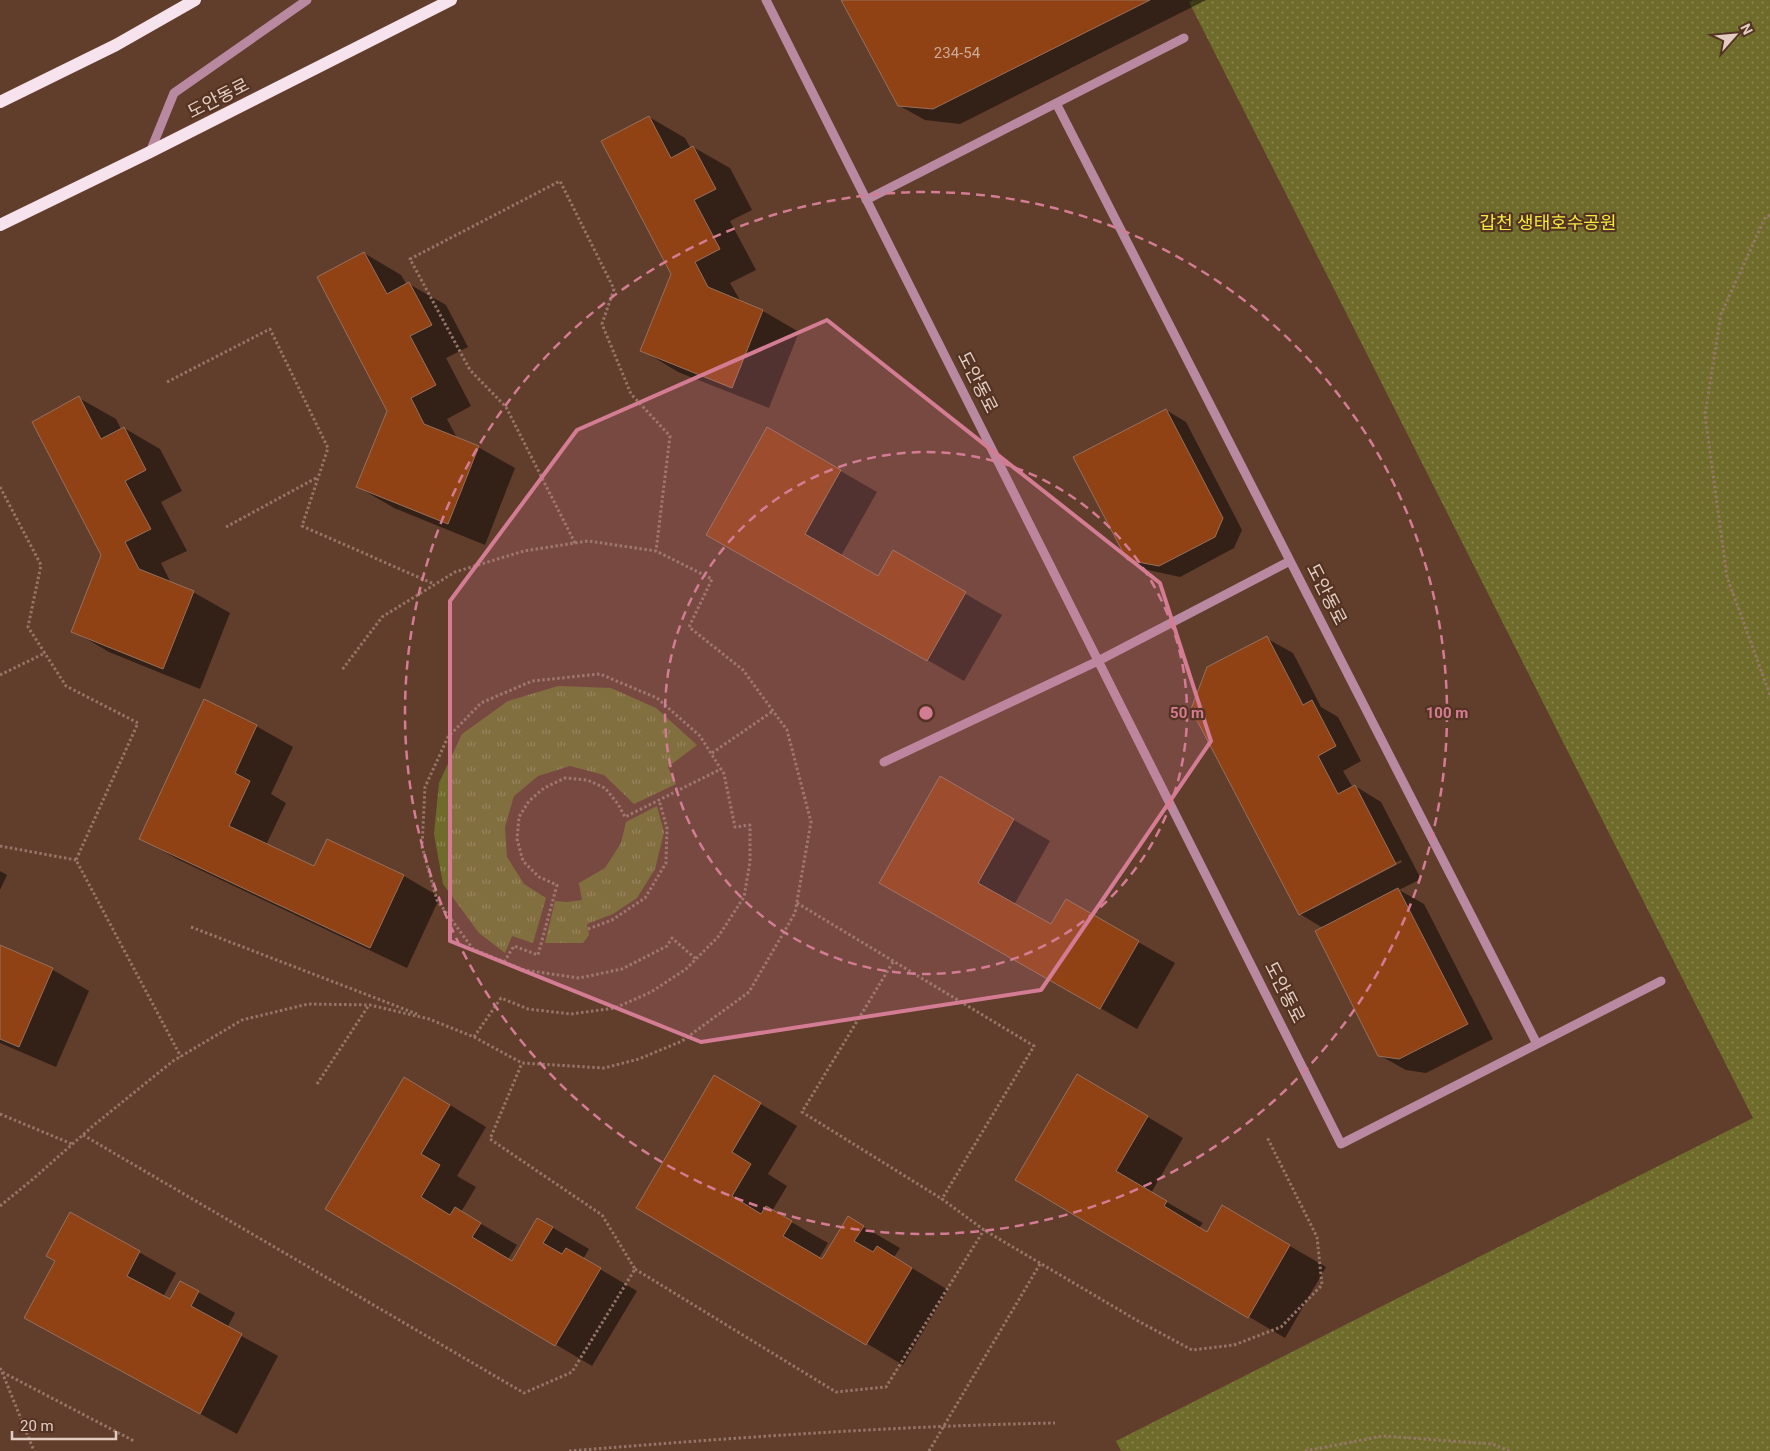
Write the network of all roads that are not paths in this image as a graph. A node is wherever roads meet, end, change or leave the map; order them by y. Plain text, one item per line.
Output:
1 (195, 0) edge
2 (307, 0) edge
3 (451, 0) edge
4 (766, 0) edge
5 (1184, 38) dead end
6 (0, 102) edge
7 (1056, 103) junction
8 (150, 152) junction
9 (866, 200) junction
10 (0, 225) edge
11 (1290, 561) junction
12 (1098, 661) junction
13 (884, 762) dead end
14 (1662, 981) dead end
15 (1537, 1044) junction

1 - 6 main road
2 - 8 street
3 - 8 main road, 도안동로
4 - 9 street, 도안동로
5 - 7 street
7 - 9 street
7 - 11 street, 도안동로
8 - 10 main road, 도안동로
9 - 12 street, 도안동로
11 - 12 street, 도안동로
11 - 15 street, 도안동로
12 - 13 street
12 - 15 street, 도안동로
14 - 15 street, 도안동로

